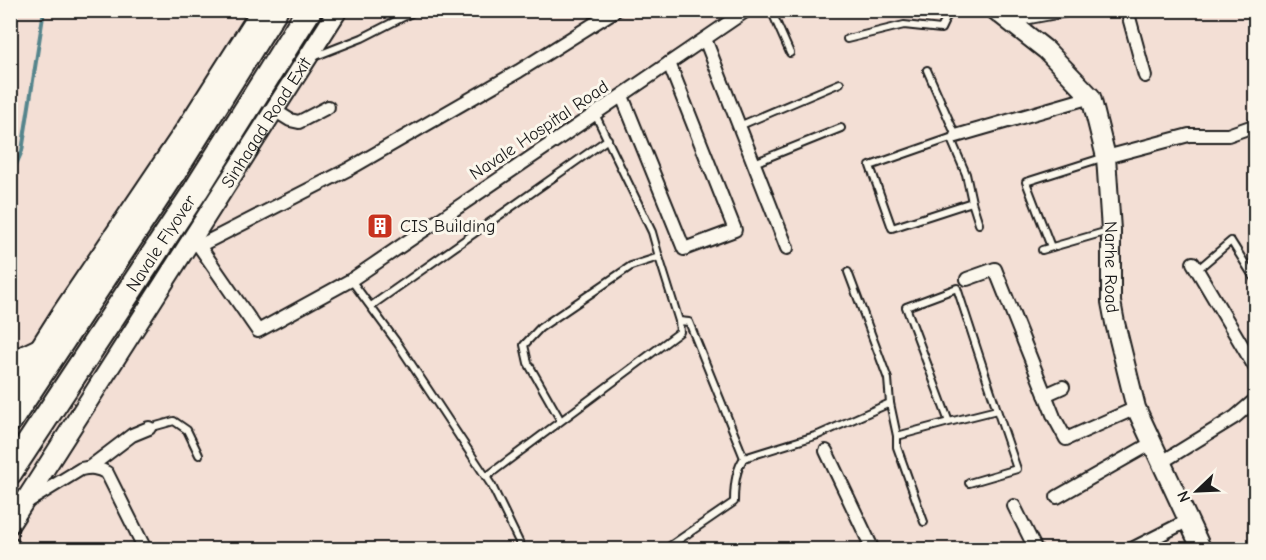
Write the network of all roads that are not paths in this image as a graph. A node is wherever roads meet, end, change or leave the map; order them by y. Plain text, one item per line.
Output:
1 (261, 10) edge
2 (275, 10) edge
3 (309, 10) edge
4 (338, 10) edge
5 (417, 10) edge
6 (616, 10) edge
7 (747, 10) edge
8 (771, 10) edge
9 (950, 10) edge
10 (1066, 10) edge
11 (1127, 10) edge
12 (406, 13) edge
13 (1001, 16) edge
14 (705, 39) junction
15 (847, 39) dead end
16 (790, 53) dead end
17 (307, 59) junction
18 (669, 63) junction
19 (927, 70) dead end
20 (1145, 76) dead end
21 (840, 83) dead end
22 (622, 96) junction
23 (1090, 97) junction
24 (328, 107) dead end
25 (274, 110) junction
26 (595, 114) junction
27 (1256, 125) edge
28 (739, 126) junction
29 (841, 128) dead end
30 (953, 138) junction
31 (608, 139) junction
32 (1106, 157) junction
33 (754, 164) junction
34 (972, 202) junction
35 (979, 224) dead end
36 (1111, 230) junction
37 (196, 241) junction
38 (1051, 247) junction
39 (787, 248) dead end
40 (1042, 250) dead end
41 (659, 257) junction
42 (1195, 267) joint
43 (848, 272) dead end
44 (967, 279) dead end
45 (351, 280) junction
46 (1256, 281) edge
47 (371, 306) junction
48 (679, 321) junction
49 (42, 346) junction
50 (10, 358) edge
51 (1256, 369) edge
52 (1063, 387) dead end
53 (10, 394) edge
54 (1045, 394) junction
55 (1256, 399) edge
56 (890, 403) junction
57 (1136, 408) junction
58 (997, 410) junction
59 (10, 420) edge
60 (561, 420) junction
61 (949, 422) junction
62 (149, 428) joint
63 (897, 436) junction
64 (1152, 443) junction
65 (826, 452) dead end
66 (199, 455) dead end
67 (744, 458) junction
68 (1162, 462) junction
69 (90, 467) junction
70 (10, 472) edge
71 (486, 477) junction
72 (969, 483) dead end
73 (1057, 497) dead end
74 (24, 504) junction
75 (1014, 506) dead end
76 (1189, 520) junction
77 (924, 522) dead end
78 (10, 524) edge
79 (10, 538) edge
80 (145, 548) edge
81 (22, 549) edge
82 (523, 549) edge
83 (664, 549) edge
84 (873, 549) edge
85 (1036, 549) edge
86 (1130, 549) edge
87 (1202, 549) edge

1 - 49 street
2 - 59 highway, Navale Flyover
3 - 70 highway, Navale Flyover
4 - 17 street, Sinhagad Road Exit
5 - 12 lane
6 - 37 street
7 - 14 street, Navale Hospital Road
8 - 16 lane
9 - 15 lane
10 - 13 street
11 - 20 street
12 - 17 lane
13 - 23 street, Narhe Road
14 - 18 street, Navale Hospital Road
14 - 28 street
17 - 25 street, Sinhagad Road Exit
18 - 22 street, Navale Hospital Road
18 - 22 street
19 - 30 lane
21 - 28 lane
22 - 26 street, Navale Hospital Road
23 - 30 street
23 - 32 street, Narhe Road
24 - 25 street
25 - 37 street, Sinhagad Road Exit
26 - 31 lane
26 - 45 street, Navale Hospital Road
27 - 32 street
28 - 33 street
29 - 33 lane
30 - 34 lane
30 - 34 lane
31 - 41 lane
31 - 47 lane
32 - 36 street, Narhe Road
32 - 38 lane
33 - 39 street
34 - 35 lane
36 - 38 lane
36 - 57 street, Narhe Road
37 - 45 street, Navale Hospital Road
37 - 74 street, Sinhagad Road Exit
38 - 40 lane
41 - 48 lane
41 - 60 lane
42 - 46 lane
42 - 51 street
43 - 56 lane
44 - 54 street
45 - 47 lane
47 - 71 lane
48 - 60 lane
48 - 67 lane
49 - 50 street
49 - 53 street
52 - 54 street
54 - 57 street
55 - 68 street
56 - 63 lane
56 - 67 lane
57 - 64 street, Narhe Road
58 - 61 lane
58 - 61 lane
58 - 72 lane
60 - 71 lane
61 - 63 lane
62 - 66 lane
62 - 69 street
63 - 77 lane
64 - 68 street, Narhe Road
64 - 73 street
65 - 84 street
67 - 83 lane
68 - 76 street, Narhe Road
69 - 74 street
69 - 80 street
71 - 82 lane
74 - 78 street, Sinhagad Road Exit
75 - 85 street
76 - 86 street
76 - 87 street, Narhe Road
79 - 81 lane

